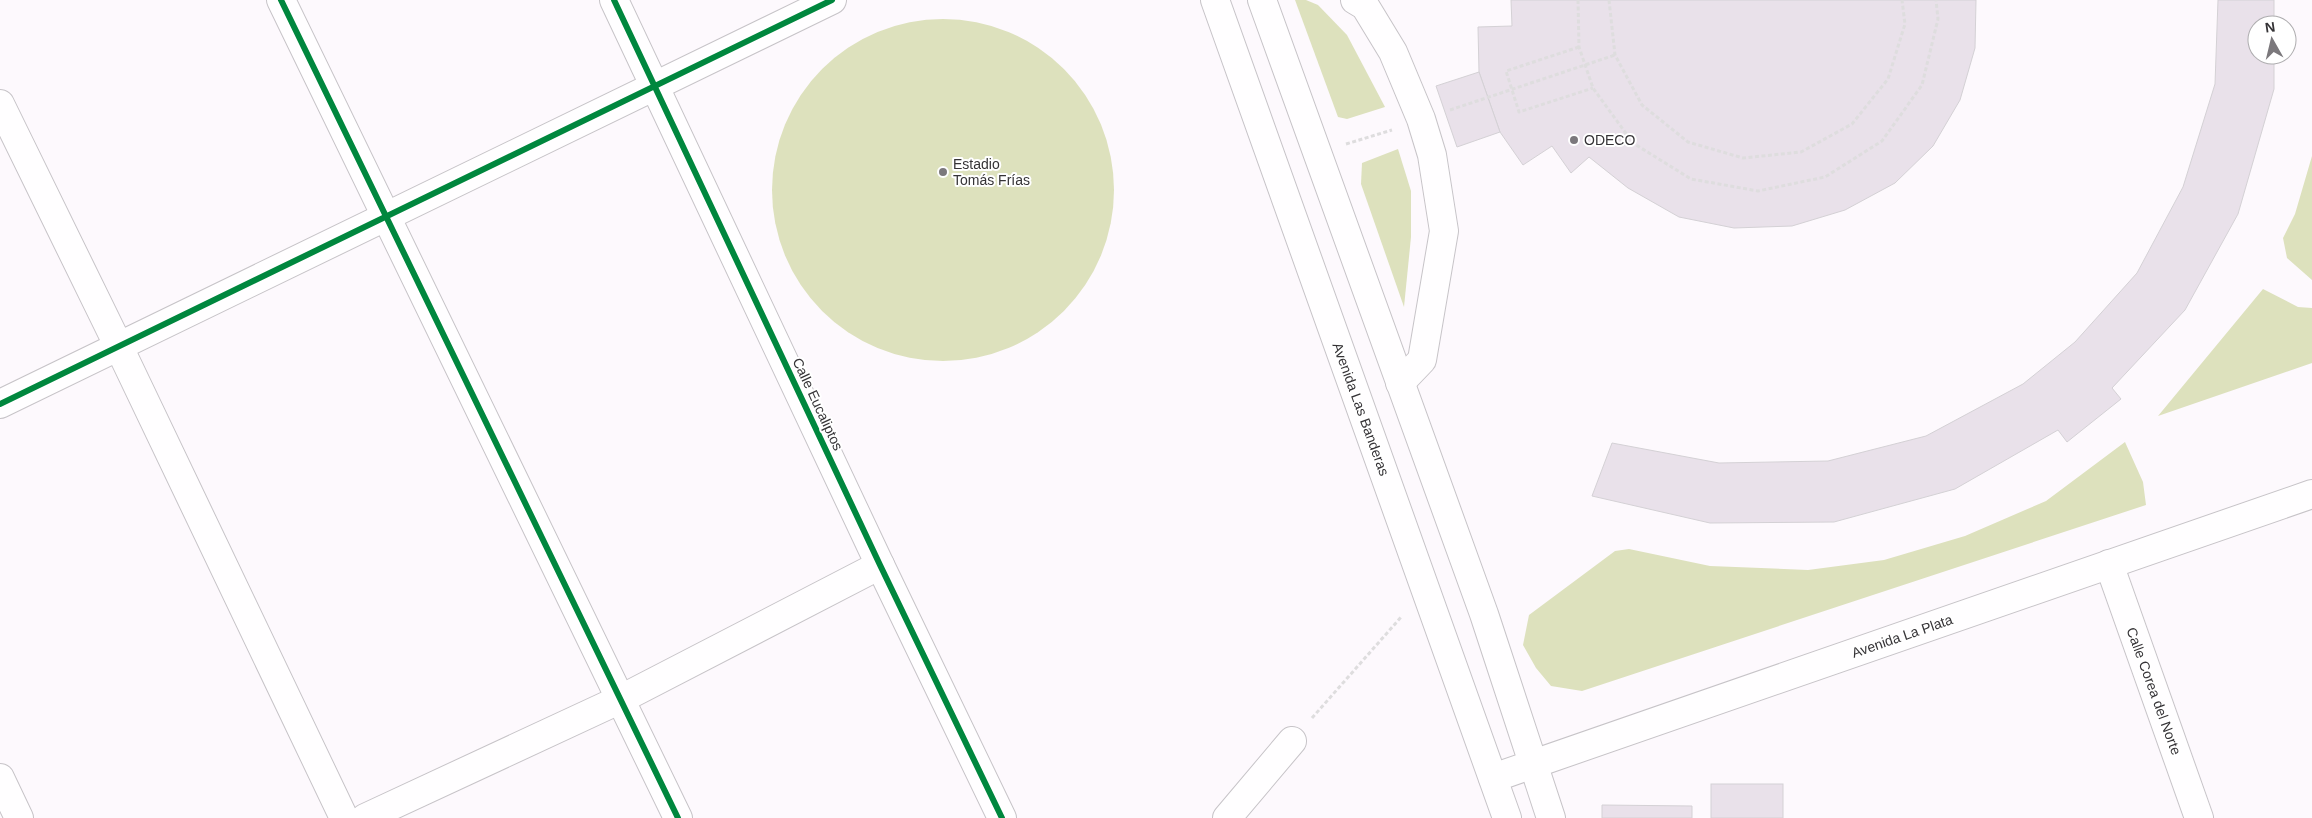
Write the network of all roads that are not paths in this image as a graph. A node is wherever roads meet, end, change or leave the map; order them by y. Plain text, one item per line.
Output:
1 (281, 0) edge
2 (614, 0) edge
3 (832, 0) edge
4 (1215, 0) edge
5 (1262, 0) edge
6 (1355, 0) edge
7 (656, 85) junction
8 (0, 104) edge
9 (386, 217) junction
10 (119, 347) junction
11 (1400, 383) junction
12 (0, 404) edge
13 (2312, 494) edge
14 (2109, 564) junction
15 (880, 565) junction
16 (621, 699) junction
17 (1292, 741) road end
18 (1532, 764) junction
19 (0, 778) edge
20 (1493, 778) junction
21 (19, 818) edge
22 (344, 818) edge
23 (365, 818) edge
24 (678, 818) edge
25 (1002, 818) edge
26 (1227, 818) edge
27 (1507, 818) edge
28 (1551, 818) edge
29 (2200, 818) edge

1 - 9 street
2 - 7 street, Calle Eucaliptos
3 - 7 street
4 - 20 street, Avenida Las Banderas
5 - 11 street
6 - 11 street
7 - 9 street
7 - 15 street, Calle Eucaliptos
8 - 10 street
9 - 10 street
9 - 16 street
10 - 12 street
10 - 22 street
11 - 18 street
13 - 14 street, Avenida La Plata
14 - 18 street, Avenida La Plata
14 - 29 street, Calle Corea del Norte
15 - 16 street
15 - 25 street, Calle Eucaliptos
16 - 23 street
16 - 24 street
17 - 26 street
18 - 20 street, Avenida La Plata
18 - 28 street
19 - 21 street
20 - 27 street, Avenida Las Banderas

